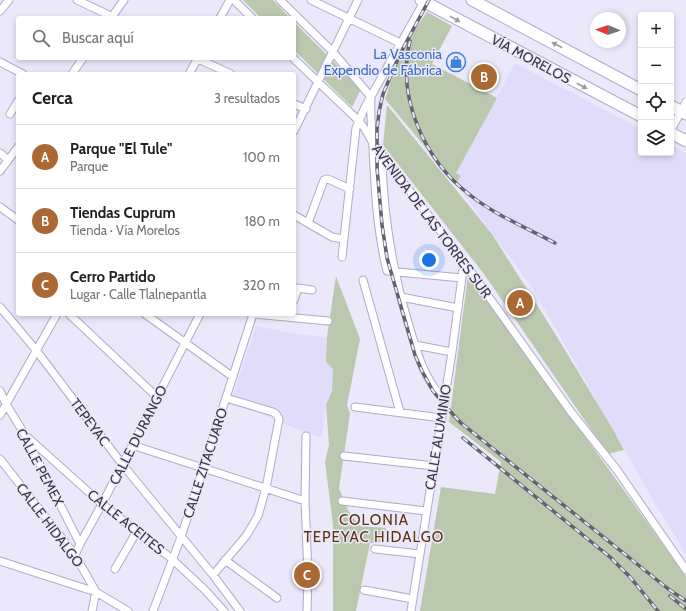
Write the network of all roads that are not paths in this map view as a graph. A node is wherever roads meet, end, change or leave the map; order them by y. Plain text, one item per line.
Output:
1 (9, 0) edge
2 (77, 0) edge
3 (124, 0) edge
4 (230, 0) edge
5 (234, 0) edge
6 (280, 0) edge
7 (311, 0) edge
8 (358, 0) edge
9 (472, 0) edge
10 (423, 1) edge
11 (0, 11) edge
12 (109, 16) edge
13 (114, 16) edge
14 (221, 16) edge
15 (250, 16) edge
16 (348, 18) junction
17 (400, 43) junction
18 (333, 52) junction
19 (82, 60) edge
20 (196, 60) edge
21 (201, 60) edge
22 (294, 60) edge
23 (0, 62) edge
24 (19, 72) edge
25 (73, 72) edge
26 (190, 72) edge
27 (227, 72) edge
28 (318, 83) junction
29 (638, 88) edge
30 (371, 97) junction
31 (16, 104) edge
32 (296, 105) edge
33 (681, 108) edge
34 (306, 109) junction
35 (10, 114) dead end
36 (638, 114) edge
37 (359, 121) junction
38 (674, 123) edge
39 (296, 127) edge
40 (674, 135) edge
41 (686, 141) edge
42 (373, 143) junction
43 (16, 150) edge
44 (0, 153) edge
45 (8, 160) junction
46 (385, 160) junction
47 (0, 171) edge
48 (350, 189) junction
49 (0, 207) edge
50 (296, 216) edge
51 (16, 219) edge
52 (308, 223) junction
53 (344, 239) junction
54 (342, 257) dead end
55 (464, 262) junction
56 (390, 272) junction
57 (462, 278) junction
58 (363, 280) dead end
59 (312, 290) dead end
60 (296, 294) edge
61 (401, 297) junction
62 (0, 307) edge
63 (458, 308) junction
64 (56, 316) edge
65 (71, 316) edge
66 (148, 316) edge
67 (199, 316) edge
68 (253, 316) edge
69 (290, 316) edge
70 (328, 321) dead end
71 (186, 342) junction
72 (415, 345) junction
73 (36, 350) junction
74 (452, 352) junction
75 (233, 377) junction
76 (0, 391) edge
77 (157, 398) junction
78 (226, 398) junction
79 (444, 399) junction
80 (6, 404) junction
81 (355, 407) dead end
82 (400, 412) junction
83 (0, 414) edge
84 (442, 418) junction
85 (25, 435) junction
86 (306, 436) dead end
87 (132, 445) junction
88 (344, 456) dead end
89 (0, 459) edge
90 (122, 464) junction
91 (434, 466) junction
92 (203, 468) junction
93 (266, 488) junction
94 (305, 501) junction
95 (342, 501) dead end
96 (102, 504) junction
97 (426, 511) junction
98 (137, 531) junction
99 (181, 536) junction
100 (80, 544) junction
101 (375, 549) dead end
102 (420, 554) junction
103 (76, 555) junction
104 (172, 559) junction
105 (225, 560) junction
106 (0, 561) edge
107 (116, 569) dead end
108 (686, 570) edge
109 (213, 576) junction
110 (364, 590) dead end
111 (96, 592) junction
112 (277, 598) dead end
113 (413, 599) junction
114 (92, 611) edge
115 (128, 611) edge
116 (153, 611) edge
117 (224, 611) edge
118 (240, 611) edge
119 (307, 611) edge
120 (411, 611) edge

1 - 11 street
2 - 12 street
3 - 13 street
4 - 14 street
5 - 15 street
6 - 18 street
7 - 16 street
8 - 16 street
29 -> 9 main road, VÍA MORELOS
10 - 17 street
10 -> 36 main road, VÍA MORELOS
16 - 17 street
16 - 18 street
17 - 30 street
18 - 28 street
18 - 30 street
19 - 25 street
20 - 26 street
21 - 27 street
22 - 28 street, AVENIDA DE LAS TORRES SUR
23 - 24 street
28 - 34 street
28 - 37 street, AVENIDA DE LAS TORRES SUR
30 - 37 street
30 - 42 street
31 - 35 street
32 - 34 street
33 - 38 street
34 - 39 street
37 - 42 street, AVENIDA DE LAS TORRES SUR
37 - 48 street
40 - 41 main road
42 - 46 street, AVENIDA DE LAS TORRES SUR
42 - 56 street
43 - 45 street
44 - 45 street
45 - 47 street
46 - 55 street, AVENIDA DE LAS TORRES SUR
46 - 56 street
48 - 52 street
48 - 53 street
49 - 51 street
50 - 52 street
52 - 53 street
53 - 54 street
55 - 57 street, CALLE ALUMINIO
55 - 108 street, AVENIDA DE LAS TORRES SUR
56 - 57 street
56 - 61 street
57 - 63 street, CALLE ALUMINIO
58 - 82 street
59 - 60 street
61 - 63 street
61 - 72 street
62 - 73 street, TEPEYAC
63 - 74 street, CALLE ALUMINIO
64 - 73 street
65 - 77 street
66 - 71 street
67 - 71 street, CALLE DURANGO
68 - 75 street, CALLE ZITACUARO
69 - 70 street
71 - 75 street
71 - 77 street, CALLE DURANGO
72 - 74 street
72 - 79 street
73 - 80 street
73 - 90 street, TEPEYAC
74 - 79 street, CALLE ALUMINIO
75 - 78 street, CALLE ZITACUARO
76 - 80 street, CALLE PEMEX
77 - 87 street, CALLE DURANGO
78 - 92 street, CALLE ZITACUARO
78 - 93 street
79 - 84 street, CALLE ALUMINIO
80 - 83 street
80 - 85 street, CALLE PEMEX
81 - 82 street
82 - 84 street
84 - 91 street, CALLE ALUMINIO
85 - 96 street, CALLE ACEITES
85 - 100 street, CALLE PEMEX
86 - 94 street
87 - 90 street, CALLE DURANGO
87 - 92 street
88 - 91 street
89 - 103 street, CALLE HIDALGO
90 - 96 street, CALLE DURANGO
90 - 99 street, TEPEYAC
91 - 97 street, CALLE ALUMINIO
92 - 93 street
92 - 99 street, CALLE ZITACUARO
93 - 94 street
93 - 105 street
94 - 119 street
95 - 97 street
96 - 98 street, CALLE ACEITES
96 - 100 street, CALLE DURANGO
97 - 102 street, CALLE ALUMINIO
98 - 104 street, CALLE ACEITES
98 - 107 street
99 - 104 street, CALLE ZITACUARO
99 - 109 street, TEPEYAC
100 - 103 street, CALLE DURANGO
101 - 102 street
102 - 113 street, CALLE ALUMINIO
103 - 111 street, CALLE HIDALGO
104 - 116 street, CALLE ZITACUARO
104 - 117 street, CALLE ACEITES
105 - 109 street
105 - 112 street
106 - 111 street
109 - 118 street, TEPEYAC
110 - 113 street
111 - 114 street
111 - 115 street
113 - 120 street, CALLE ALUMINIO

